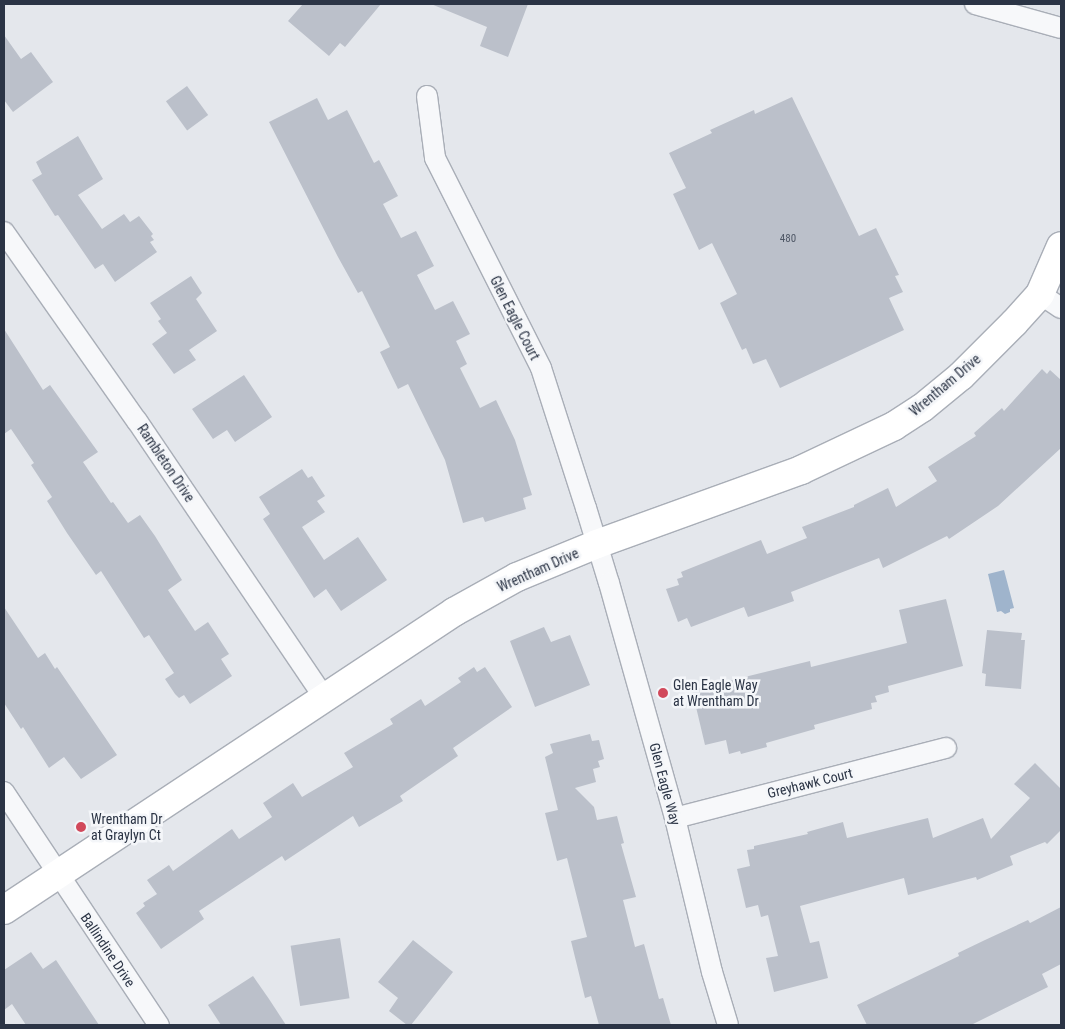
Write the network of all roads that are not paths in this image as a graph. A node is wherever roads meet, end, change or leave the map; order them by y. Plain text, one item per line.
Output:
1 (975, 4) edge
2 (1061, 28) edge
3 (427, 96) dead end
4 (4, 232) edge
5 (1061, 246) edge
6 (1051, 301) edge
7 (597, 544) junction
8 (324, 697) junction
9 (946, 748) dead end
10 (4, 792) edge
11 (675, 818) junction
12 (58, 875) junction
13 (4, 910) edge
14 (159, 1025) edge
15 (728, 1025) edge

1 - 2 street
3 - 7 street, Glen Eagle Court
4 - 8 street, Rambleton Drive
5 - 6 street, Wrentham Drive
6 - 7 street, Wrentham Drive
7 - 8 street, Wrentham Drive
7 - 11 street, Glen Eagle Way
8 - 12 street, Wrentham Drive
9 - 11 street, Greyhawk Court
10 - 12 street, Ballindine Drive
11 - 15 street, Glen Eagle Way
12 - 13 street, Wrentham Drive
12 - 14 street, Ballindine Drive

